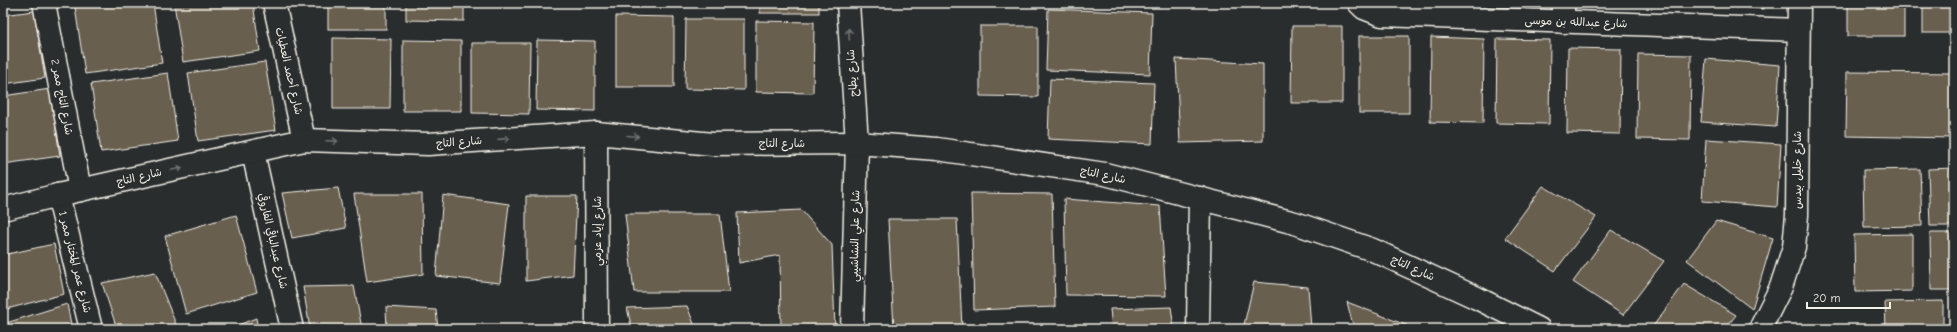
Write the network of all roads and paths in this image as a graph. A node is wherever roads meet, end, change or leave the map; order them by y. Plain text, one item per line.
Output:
1 (44, 3) edge
2 (274, 3) edge
3 (848, 3) edge
4 (1359, 3) edge
5 (1799, 3) edge
6 (1563, 12) edge
7 (1798, 30) junction
8 (596, 133) junction
9 (304, 140) junction
10 (857, 143) junction
11 (253, 152) junction
12 (80, 190) junction
13 (58, 195) junction
14 (1200, 198) junction
15 (3, 209) edge
16 (91, 329) edge
17 (292, 329) edge
18 (597, 329) edge
19 (852, 329) edge
20 (1198, 329) edge
21 (1539, 329) edge
22 (1760, 329) edge

1 - 12 street, شارع التاج ممر 2
2 - 9 street, شارع أحمد العطيات
10 -> 3 street, شارع يطاح
4 - 6 street, شارع عبدالله بن موسى
5 - 7 street, شارع خليل بيدس
6 - 7 street, شارع عبدالله بن موسى
7 - 22 street, شارع خليل بيدس
9 -> 8 street, شارع التاج
8 -> 10 street, شارع التاج
8 - 18 street, شارع إياد عزمي
9 - 11 street, شارع التاج
10 - 14 street, شارع التاج
10 - 19 street, شارع علي النشاشيبي
12 -> 11 street, شارع التاج
11 - 17 street, شارع عبدالباقي الفاروقي
12 - 13 street, شارع التاج
13 - 15 street, شارع التاج
13 - 16 street, شارع عمر المختار ممر 1
14 - 20 street
14 - 21 street, شارع التاج

